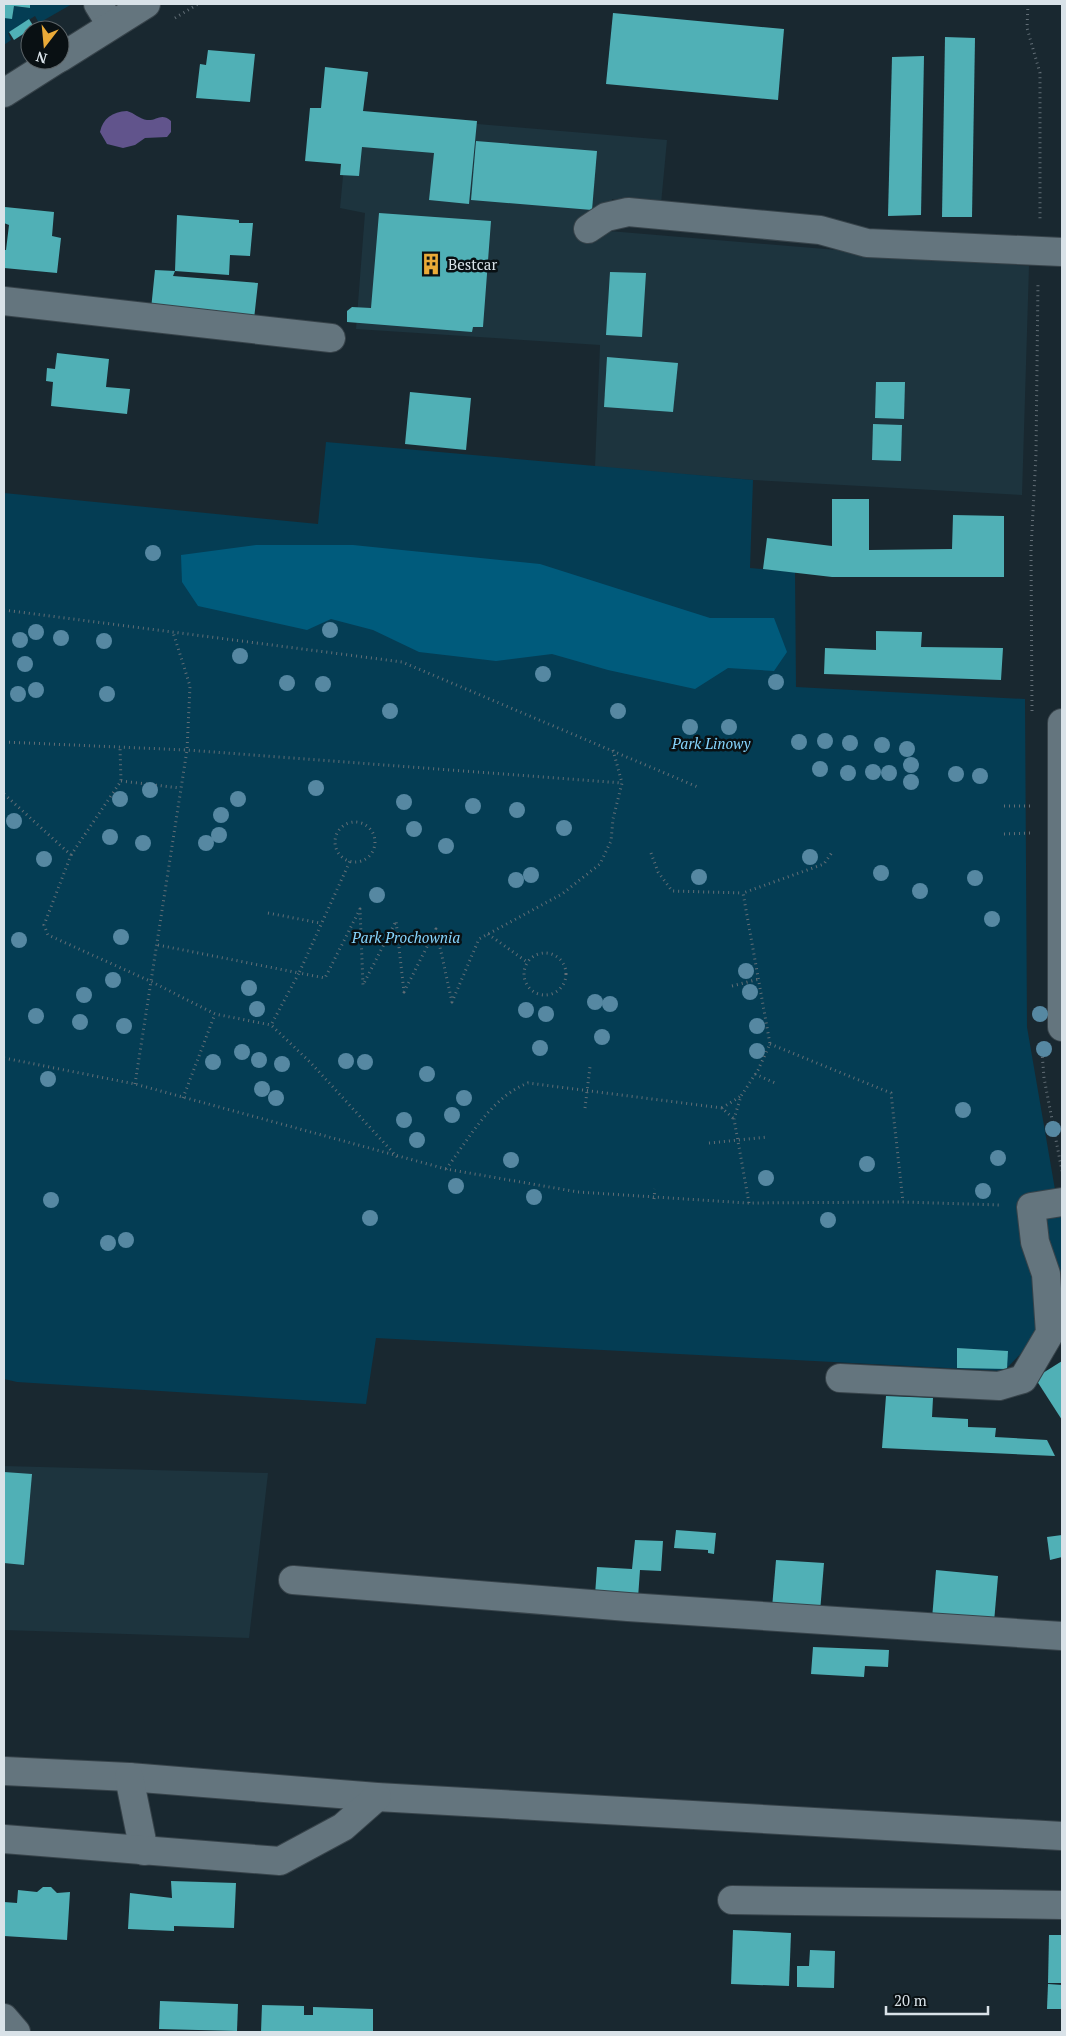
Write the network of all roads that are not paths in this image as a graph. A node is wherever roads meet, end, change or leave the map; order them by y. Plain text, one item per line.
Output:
1 (146, 4) edge
2 (104, 15) edge
3 (70, 48) edge
4 (40, 70) edge
5 (4, 93) edge
6 (588, 229) dead end
7 (1062, 252) edge
8 (4, 301) edge
9 (331, 338) dead end
10 (1062, 723) edge
11 (1062, 1028) edge
12 (1062, 1202) edge
13 (840, 1378) dead end
14 (293, 1580) dead end
15 (1062, 1636) edge
16 (4, 1771) edge
17 (129, 1778) junction
18 (377, 1797) junction
19 (1062, 1836) edge
20 (4, 1838) edge
21 (144, 1851) junction
22 (732, 1900) dead end
23 (1062, 1905) edge
24 (4, 2018) edge
25 (16, 2032) edge

1 - 2 street
2 - 3 street
4 - 5 street
6 - 7 street
8 - 9 street
10 - 11 street
12 - 13 street
14 - 15 street
16 - 17 street
17 - 18 street
17 - 21 street
18 - 19 street
18 - 21 street
20 - 21 street
22 - 23 street
24 - 25 street

